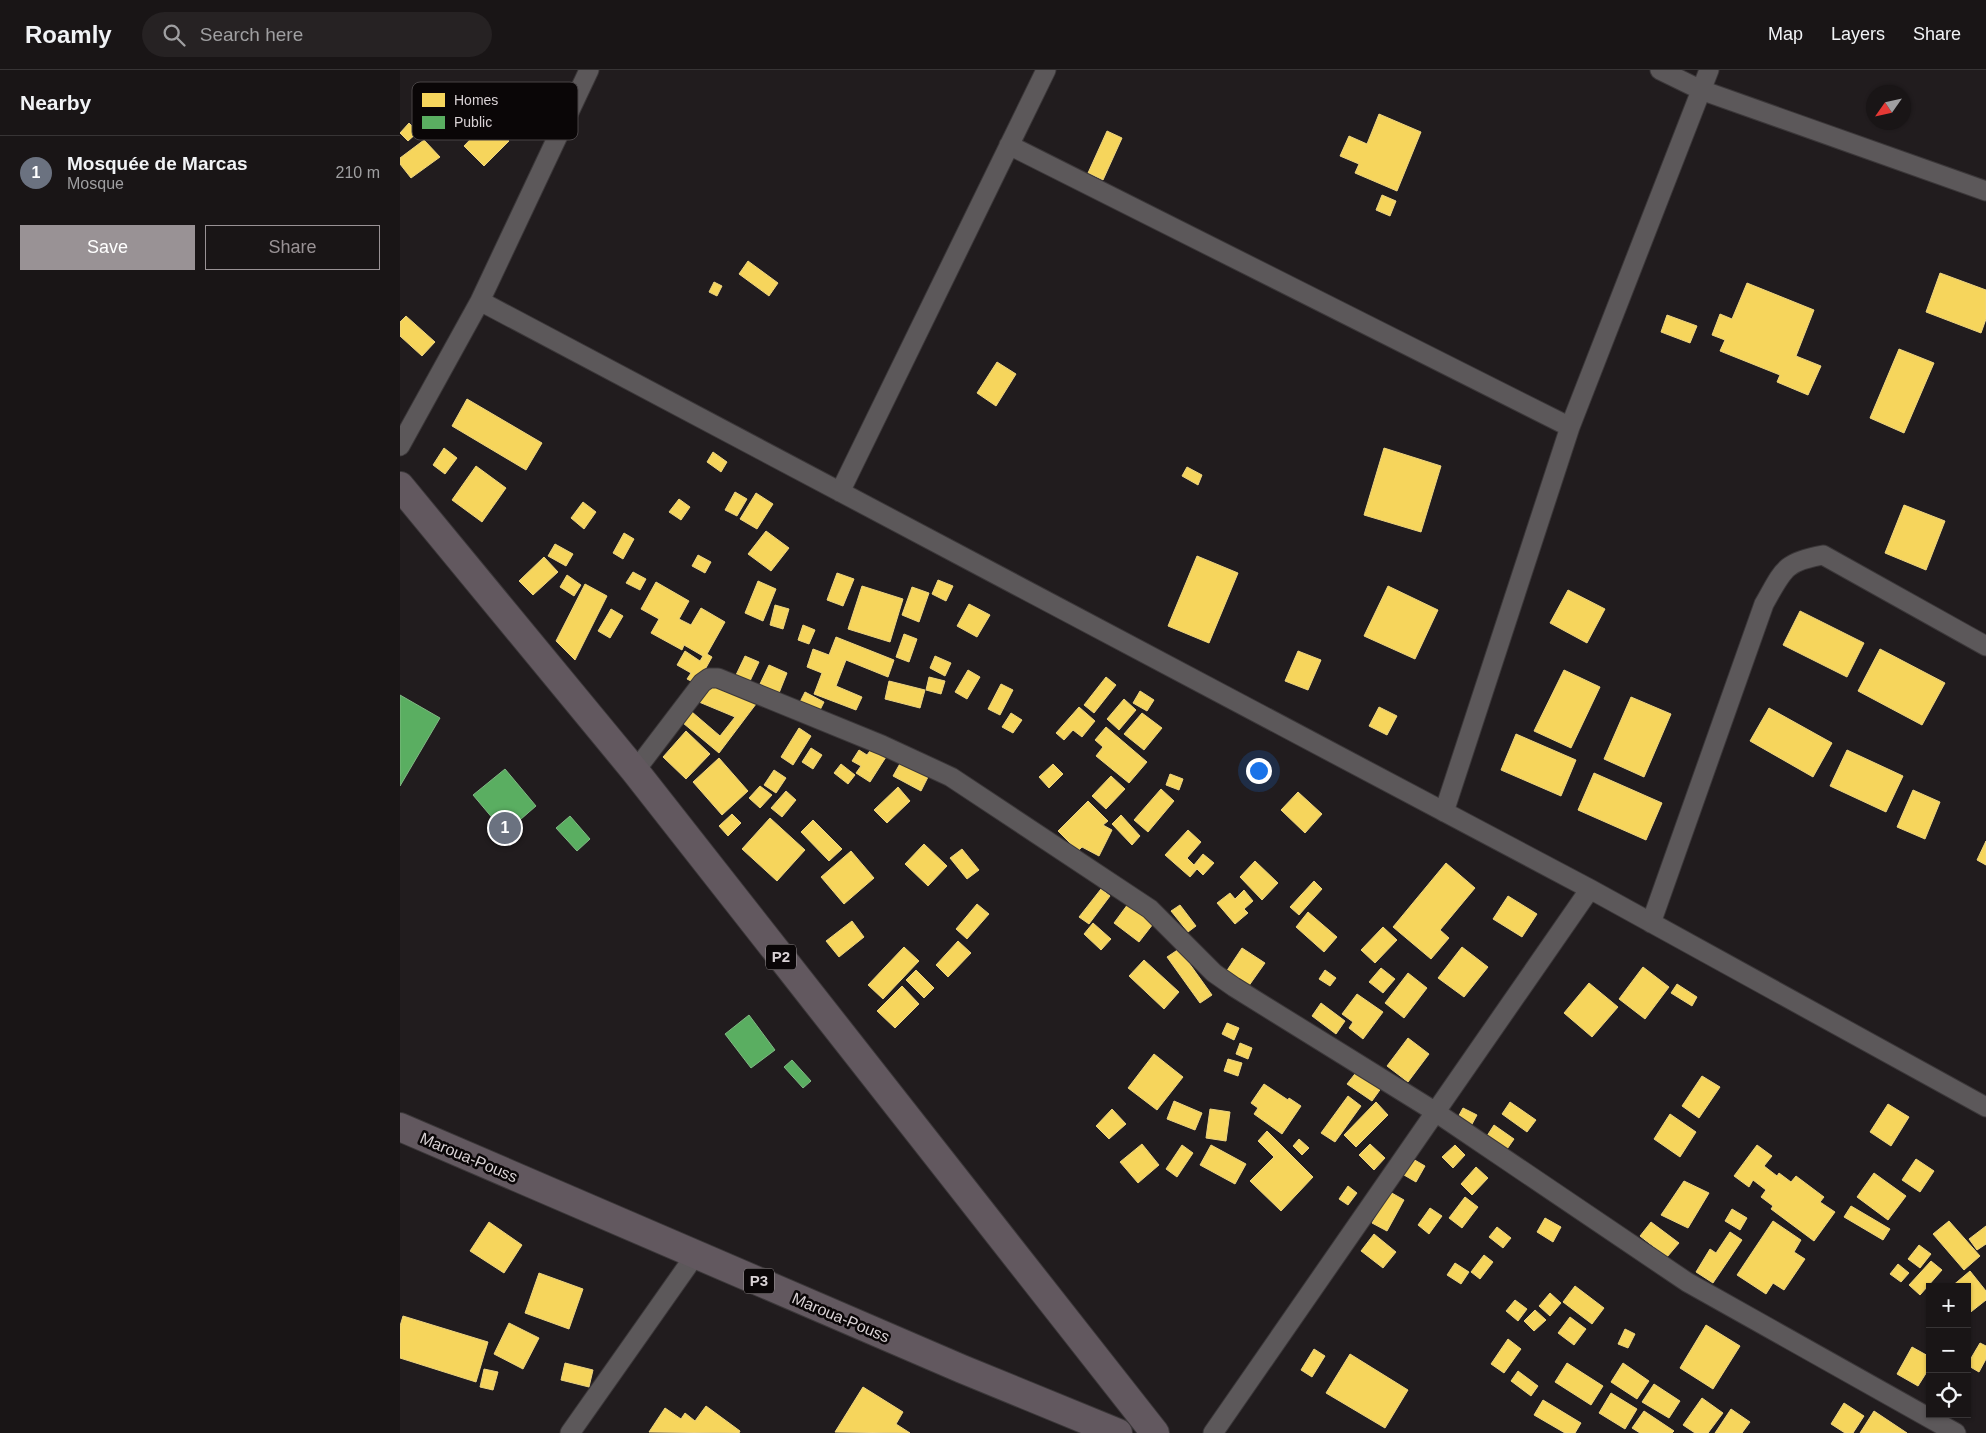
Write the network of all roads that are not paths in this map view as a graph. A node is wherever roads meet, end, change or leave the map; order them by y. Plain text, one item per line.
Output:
1 (589, 70) edge
2 (1046, 70) edge
3 (1660, 70) edge
4 (1709, 70) edge
5 (1701, 90) junction
6 (578, 93) edge
7 (556, 140) edge
8 (1009, 145) junction
9 (1986, 190) edge
10 (480, 301) junction
11 (1570, 427) junction
12 (400, 446) edge
13 (400, 486) edge
14 (840, 492) junction
15 (1986, 646) edge
16 (635, 771) junction
17 (1444, 812) junction
18 (1590, 889) junction
19 (1651, 923) junction
20 (1986, 1107) edge
21 (1434, 1112) junction
22 (400, 1127) edge
23 (696, 1254) junction
24 (570, 1433) edge
25 (1118, 1433) edge
26 (1155, 1433) edge
27 (1213, 1433) edge
28 (1956, 1433) edge

1 - 6 street
2 - 8 street
3 - 5 street
4 - 5 street
5 - 9 street
5 - 11 street
7 - 10 street
8 - 11 street
8 - 14 street
10 - 12 street
10 - 14 street
11 - 17 street
13 - 16 main road, P2
14 - 17 street
15 - 19 street
16 - 21 street
16 - 26 main road, P2
17 - 18 street
18 - 19 street
18 - 21 street
19 - 20 street
21 - 27 street
21 - 28 street
22 - 23 main road, Maroua-Pouss / P3
23 - 24 street
23 - 25 main road, Maroua-Pouss / P3

